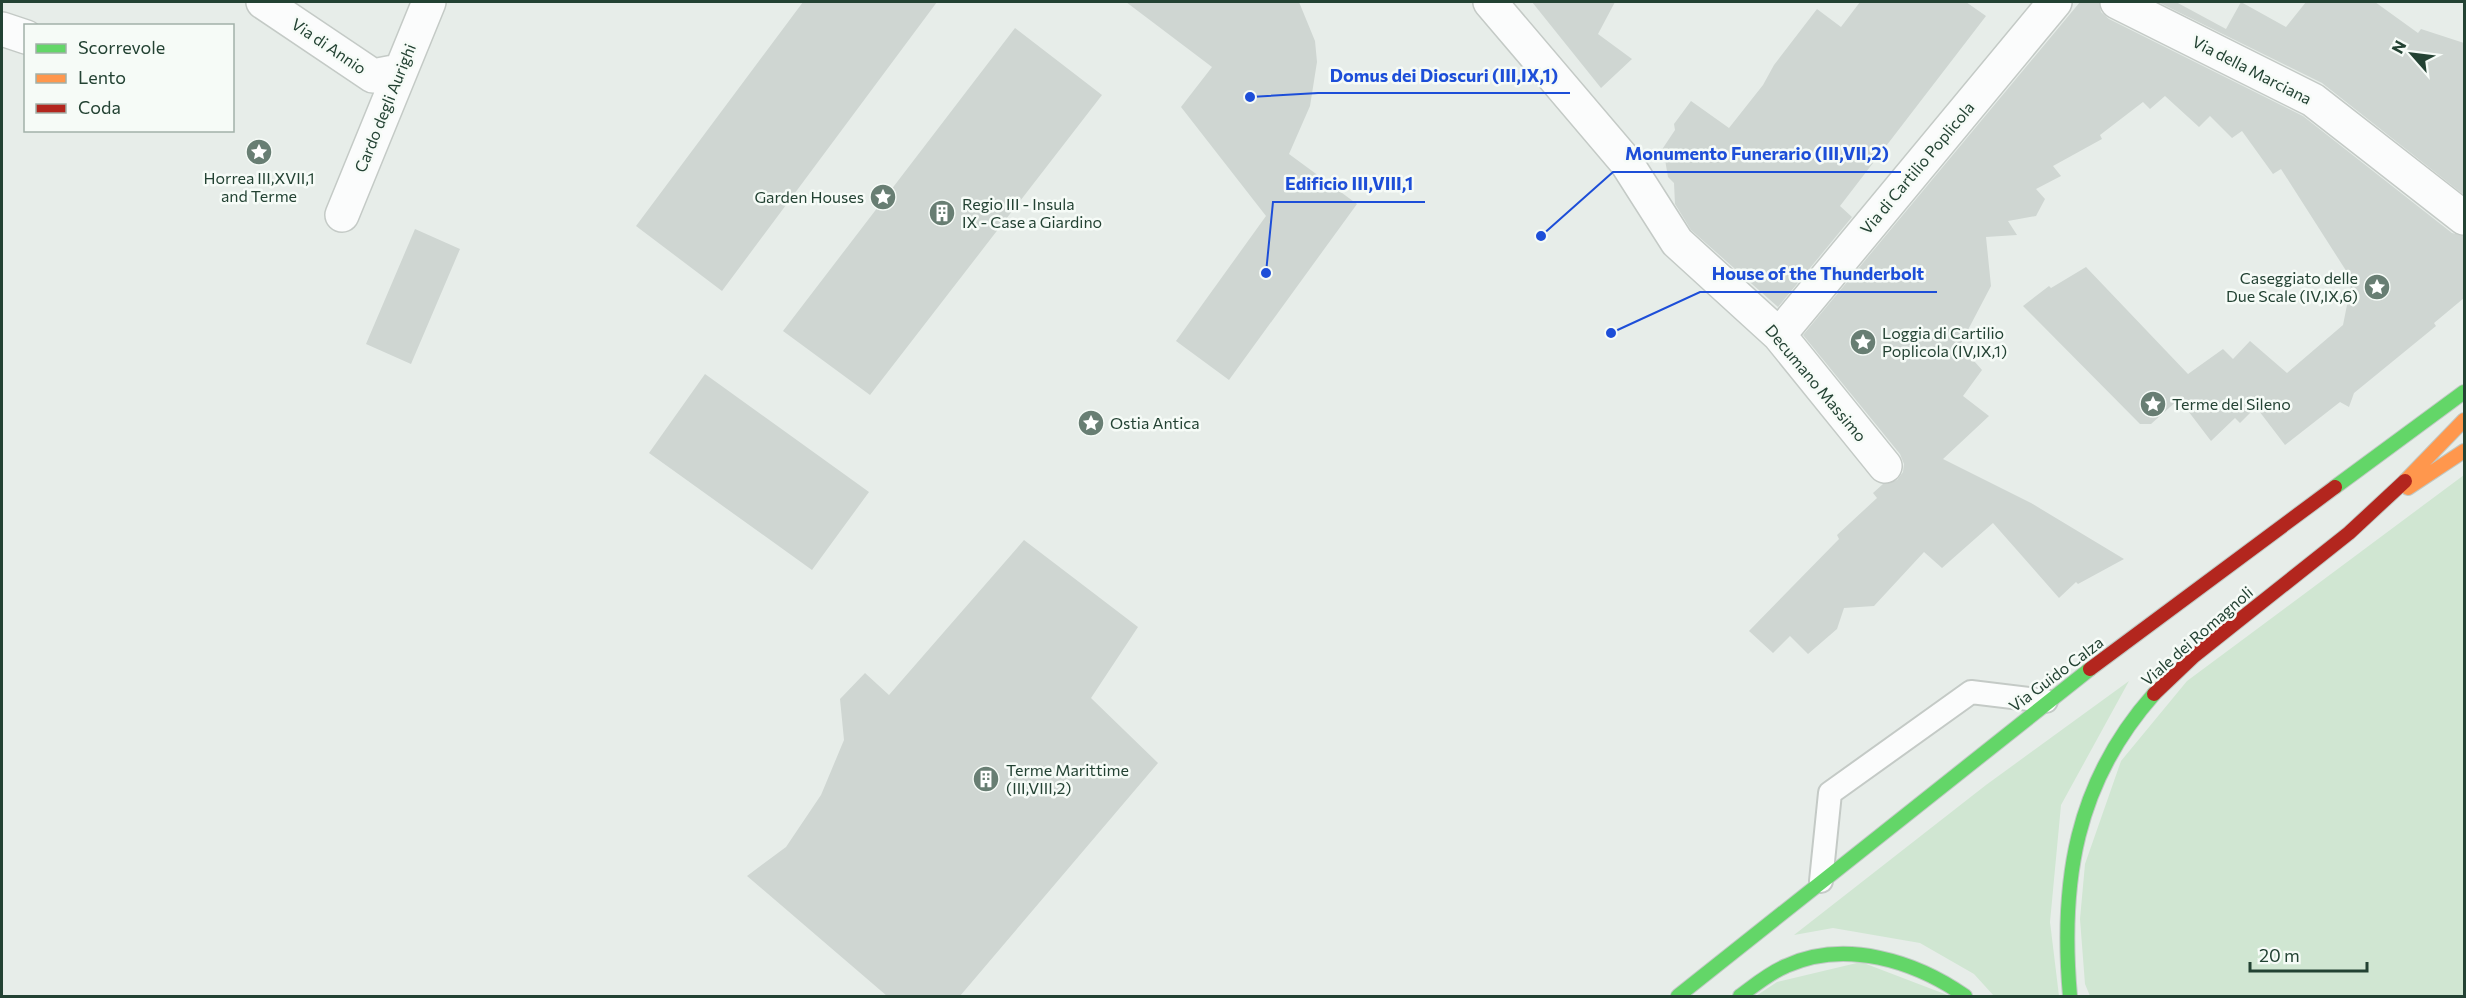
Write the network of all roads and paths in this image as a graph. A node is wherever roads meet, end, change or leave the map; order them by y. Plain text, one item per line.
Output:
1 (263, 2) edge
2 (429, 2) edge
3 (1490, 2) edge
4 (2055, 2) edge
5 (2117, 2) edge
6 (2, 28) edge
7 (24, 36) edge
8 (399, 71) junction
9 (342, 215) dead end
10 (2464, 218) edge
11 (1779, 335) junction
12 (2464, 392) edge
13 (2464, 420) edge
14 (2464, 451) edge
15 (1885, 466) dead end
16 (2377, 508) junction
17 (2046, 701) junction
18 (1821, 881) junction
19 (1678, 996) edge
20 (1740, 996) edge
21 (1965, 996) edge
22 (2070, 996) edge

1 - 8 street, Via di Annio
2 - 8 street, Cardo degli Aurighi
3 - 11 street, Decumano Massimo
4 - 11 street, Via di Cartilio Poplicola
5 - 10 street, Via della Marciana
6 - 7 street
8 - 9 street, Cardo degli Aurighi
11 - 15 street, Decumano Massimo
12 - 17 main road, Via Guido Calza
13 - 16 main road
14 - 16 main road, Viale dei Romagnoli
16 - 22 main road, Viale dei Romagnoli
17 - 18 main road, Via Guido Calza
17 - 18 lane
18 - 19 main road, Via Guido Calza
20 - 21 main road

